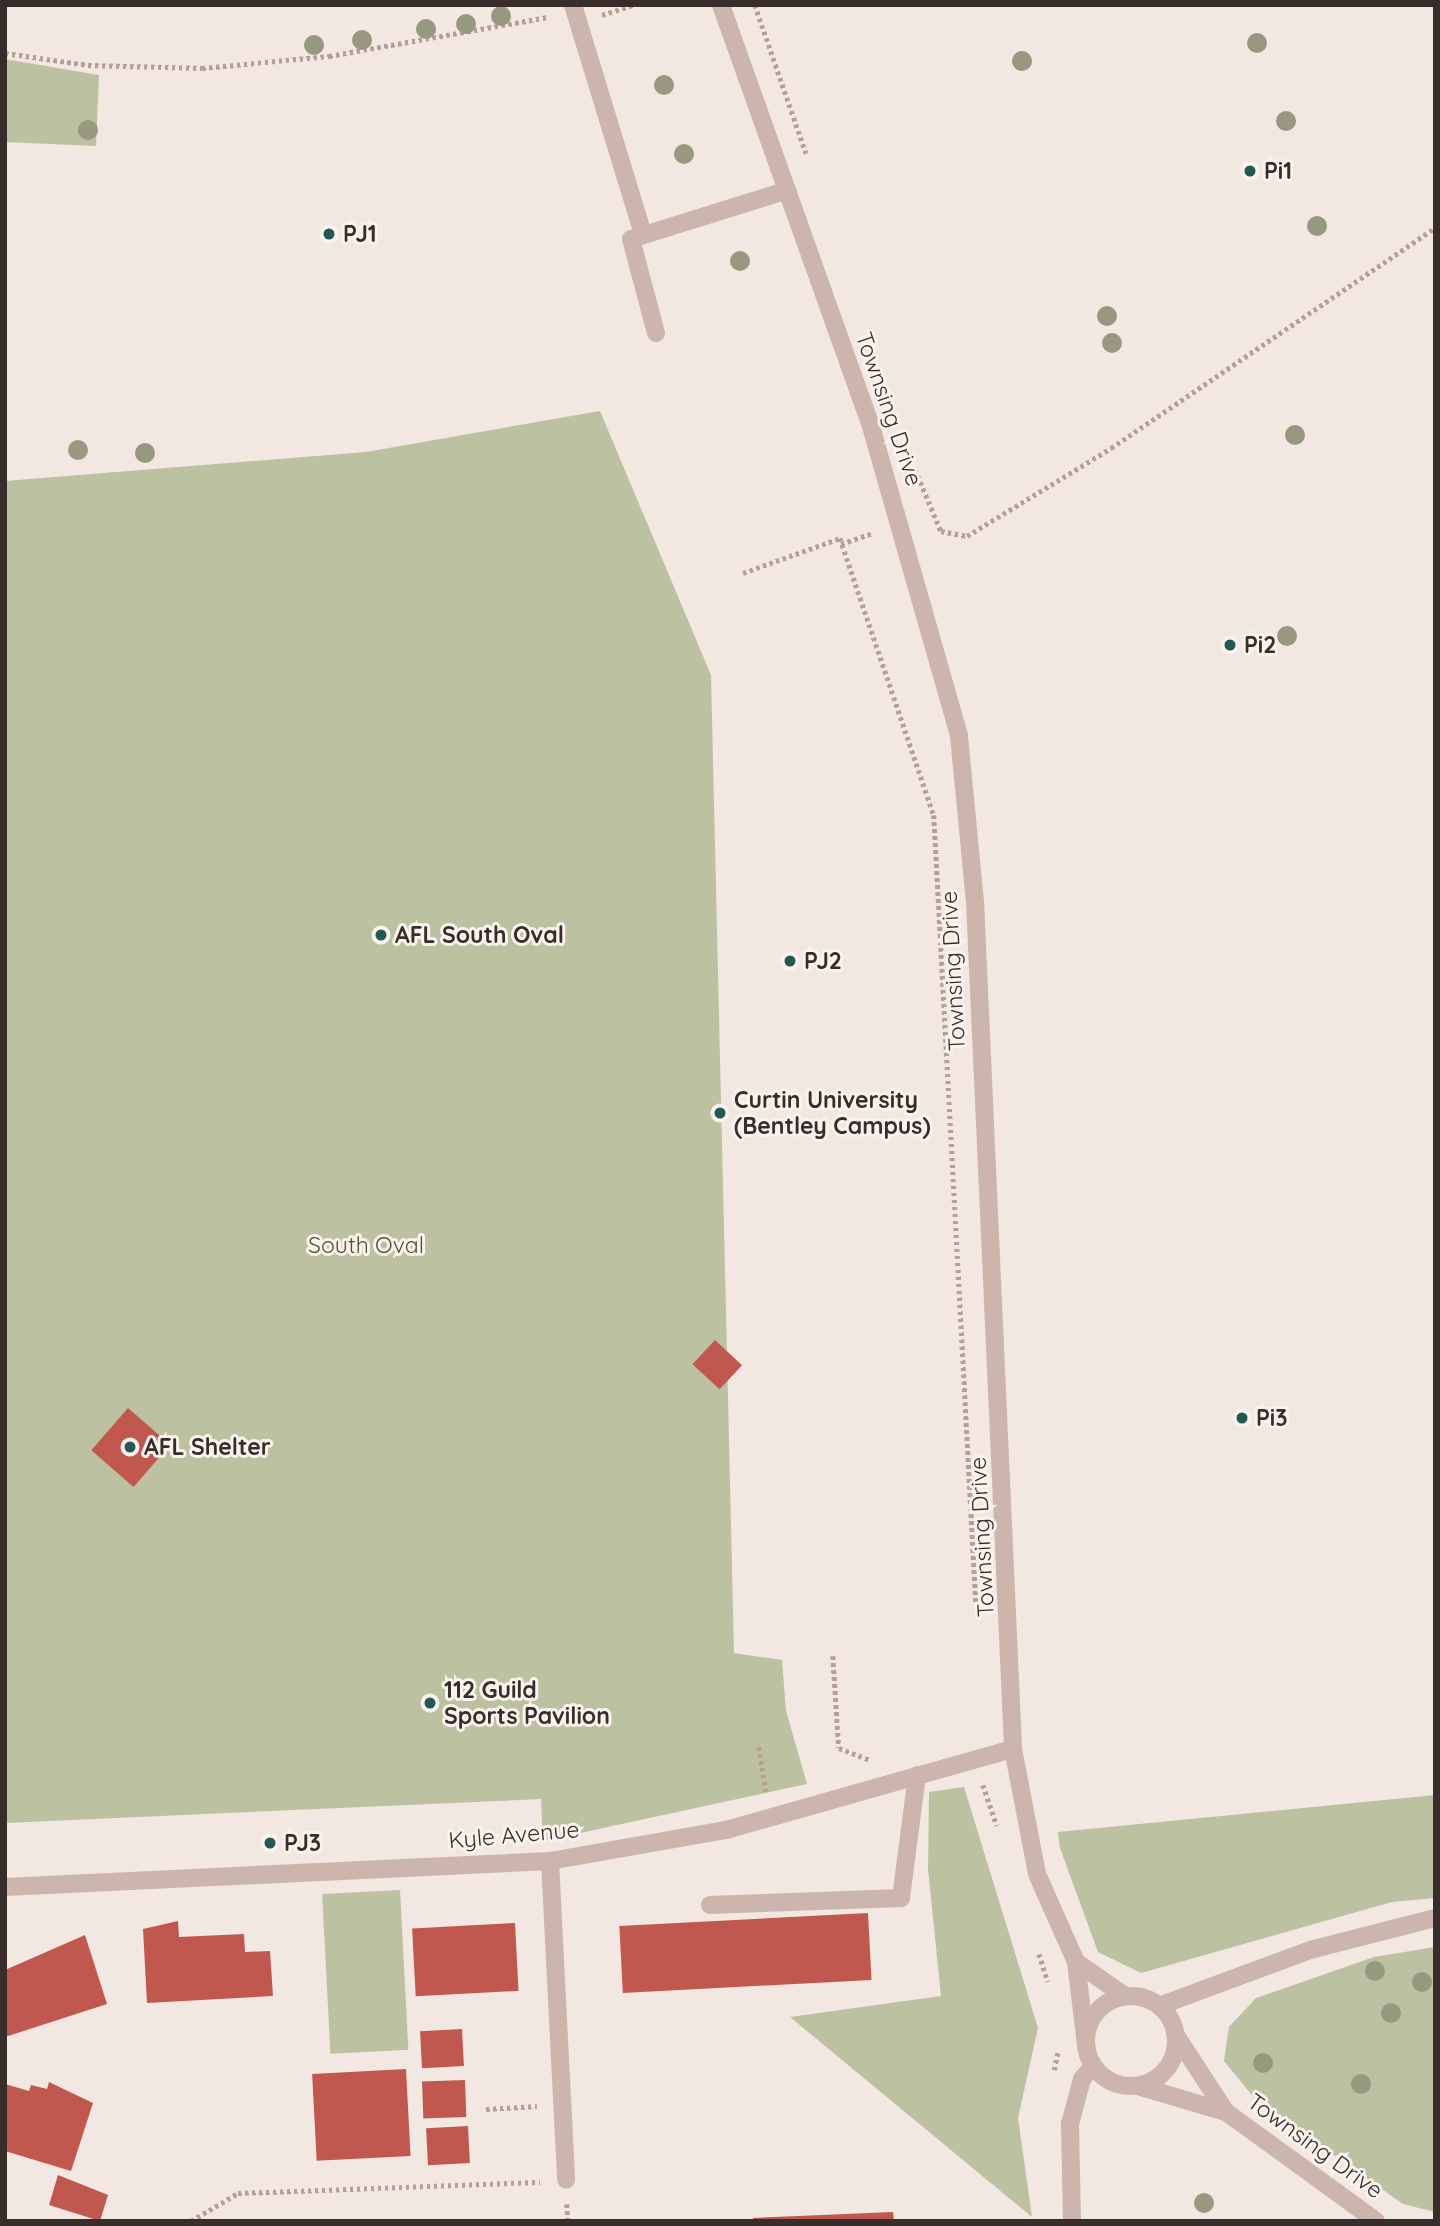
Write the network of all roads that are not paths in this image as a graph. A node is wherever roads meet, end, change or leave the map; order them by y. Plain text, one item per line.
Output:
1 (721, 5) edge
2 (576, 14) edge
3 (788, 190) junction
4 (643, 234) junction
5 (656, 333) dead end
6 (1013, 1749) junction
7 (917, 1775) junction
8 (550, 1861) junction
9 (5, 1887) edge
10 (710, 1905) dead end
11 (1435, 1918) edge
12 (1076, 1962) junction
13 (1125, 1996) junction
14 (1159, 2006) junction
15 (1175, 2034) junction
16 (1086, 2045) junction
17 (1093, 2066) junction
18 (1138, 2085) junction
19 (1226, 2112) junction
20 (566, 2180) road end
21 (1072, 2221) edge
22 (1376, 2221) edge

1 - 3 street, Townsing Drive
2 - 4 street
3 - 4 street
3 - 6 street, Townsing Drive
4 - 5 street
6 - 7 street, Kyle Avenue
6 - 12 street, Townsing Drive
7 - 8 street, Kyle Avenue
7 - 10 street
8 - 9 street, Kyle Avenue
8 - 20 street
11 - 14 street
12 - 13 street
12 - 16 street, Townsing Drive
13 - 14 street
13 - 16 street
14 - 15 street
15 - 18 street
15 - 19 street, Townsing Drive
16 - 17 street
17 - 18 street
17 - 21 street
18 - 19 street, Townsing Drive
19 - 22 street, Townsing Drive

